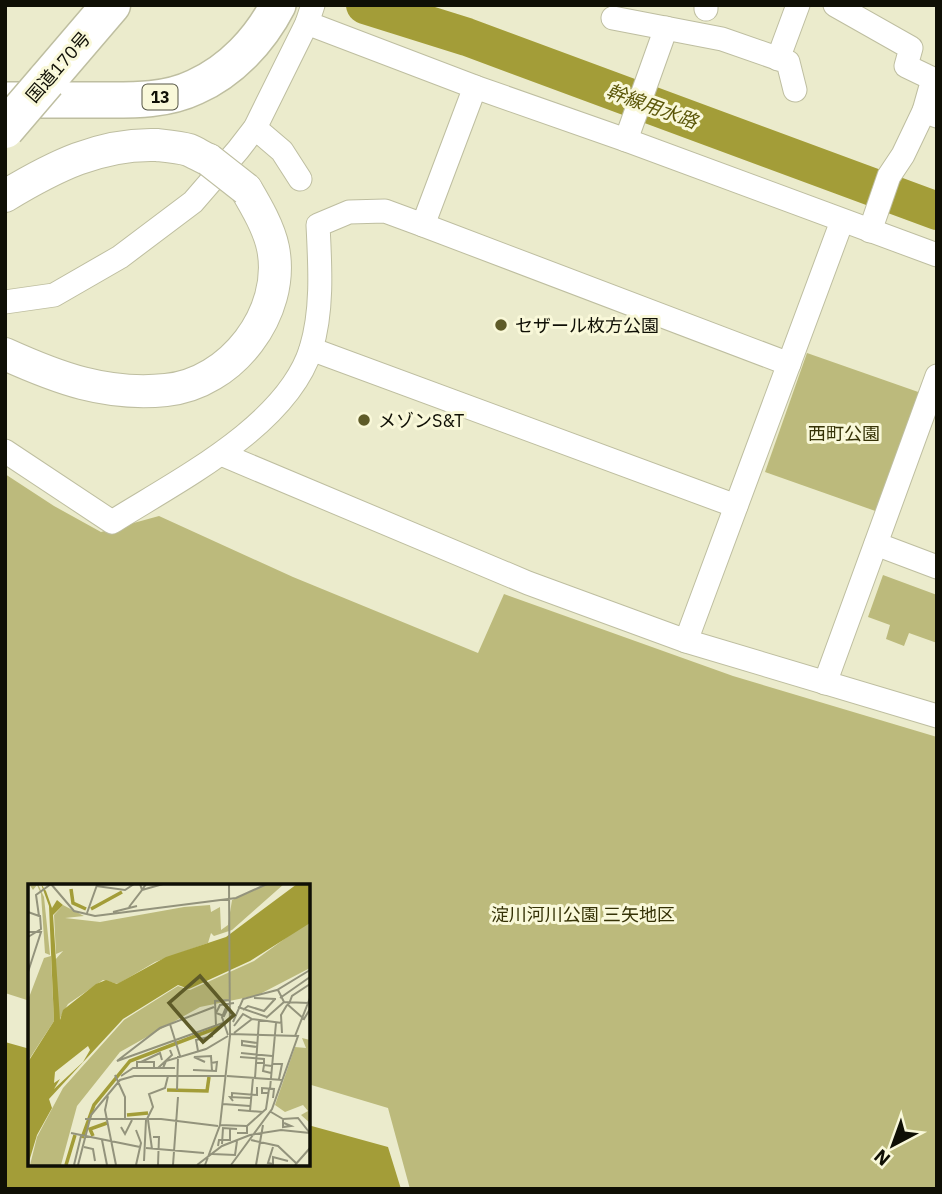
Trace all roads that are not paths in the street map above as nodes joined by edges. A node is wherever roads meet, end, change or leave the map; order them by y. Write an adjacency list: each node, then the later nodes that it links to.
1 (111, 5): 14 (highway, 国道170号, bridge)
2 (798, 5): 7 (street)
3 (842, 7): 8 (street)
4 (294, 10): 9 (street); 11 (main road, 13); 13 (street)
5 (612, 18): 6 (street)
6 (666, 28): 7 (street); 15 (street)
7 (778, 59): 10 (street)
8 (935, 74): 12 (street)
9 (475, 87): 15 (street); 20 (street)
10 (795, 90)
11 (5, 100)
12 (930, 113): 21 (street)
13 (255, 128): 16 (street); 17 (street)
14 (5, 129)
15 (630, 130): 19 (street)
16 (224, 155): 18 (main road); 23 (street); 25 (main road, bridge)
17 (300, 179)
18 (5, 196)
19 (842, 221): 21 (street); 26 (street)
20 (423, 225): 24 (street); 26 (street)
21 (870, 231): 22 (street)
22 (937, 256)
23 (5, 302)
24 (311, 349): 30 (street); 31 (street)
25 (5, 354)
26 (789, 364): 31 (street)
27 (937, 376): 28 (street)
28 (931, 412): 32 (street)
29 (5, 451): 30 (street)
30 (221, 454): 34 (street)
31 (736, 506): 34 (street)
32 (876, 544): 33 (street); 35 (street)
33 (937, 567)
34 (686, 641): 35 (street)
35 (825, 683): 36 (street)
36 (937, 716)

